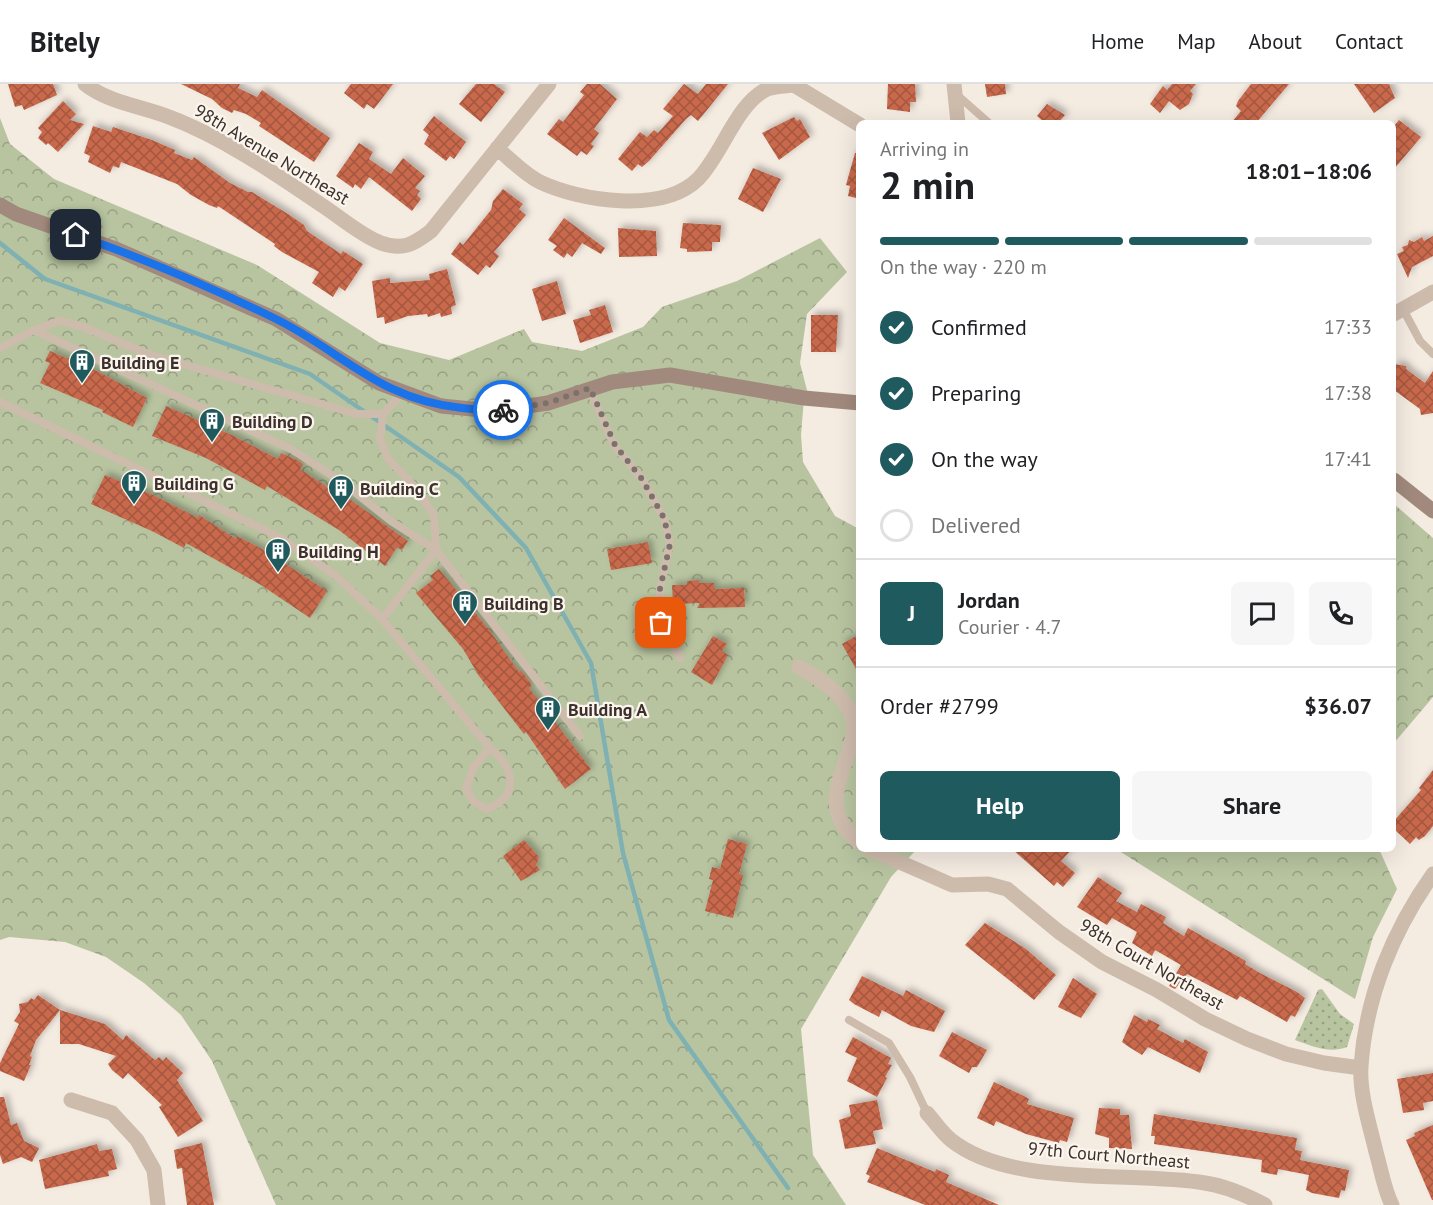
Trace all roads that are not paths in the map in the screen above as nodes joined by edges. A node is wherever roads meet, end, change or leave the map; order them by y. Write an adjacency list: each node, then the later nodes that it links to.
1 (85, 84): 8 (street, 98th Avenue Northeast)
2 (549, 84): 8 (street)
3 (794, 85): 7 (street); 8 (street)
4 (955, 89): 5 (street); 6 (lane)
5 (958, 120)
6 (986, 120)
7 (856, 123)
8 (497, 148)
9 (0, 205): 16 (main road)
10 (1433, 292): 11 (street)
11 (1398, 311): 14 (lane)
12 (34, 330): 13 (lane); 19 (lane); 22 (lane)
13 (0, 348)
14 (1433, 354)
15 (590, 388): 16 (main road); 18 (main road); 24 (lane)
16 (402, 394): 19 (lane)
17 (0, 402): 23 (lane)
18 (856, 403)
19 (383, 414): 22 (lane)
20 (1396, 482): 21 (main road)
21 (1433, 511)
22 (436, 550): 23 (lane); 26 (lane)
23 (382, 619): 28 (lane)
24 (680, 658)
25 (799, 667): 27 (street)
26 (580, 736)
27 (855, 743): 29 (street)
28 (490, 748): 28 (lane)
29 (856, 839)
30 (877, 852): 33 (street, 98th Court Northeast)
31 (1433, 874): 33 (street)
32 (849, 1020): 35 (lane)
33 (1361, 1068): 38 (street)
34 (70, 1100): 36 (street)
35 (927, 1113): 37 (street, 97th Court Northeast)
36 (158, 1205)
37 (1265, 1205)
38 (1392, 1205)

